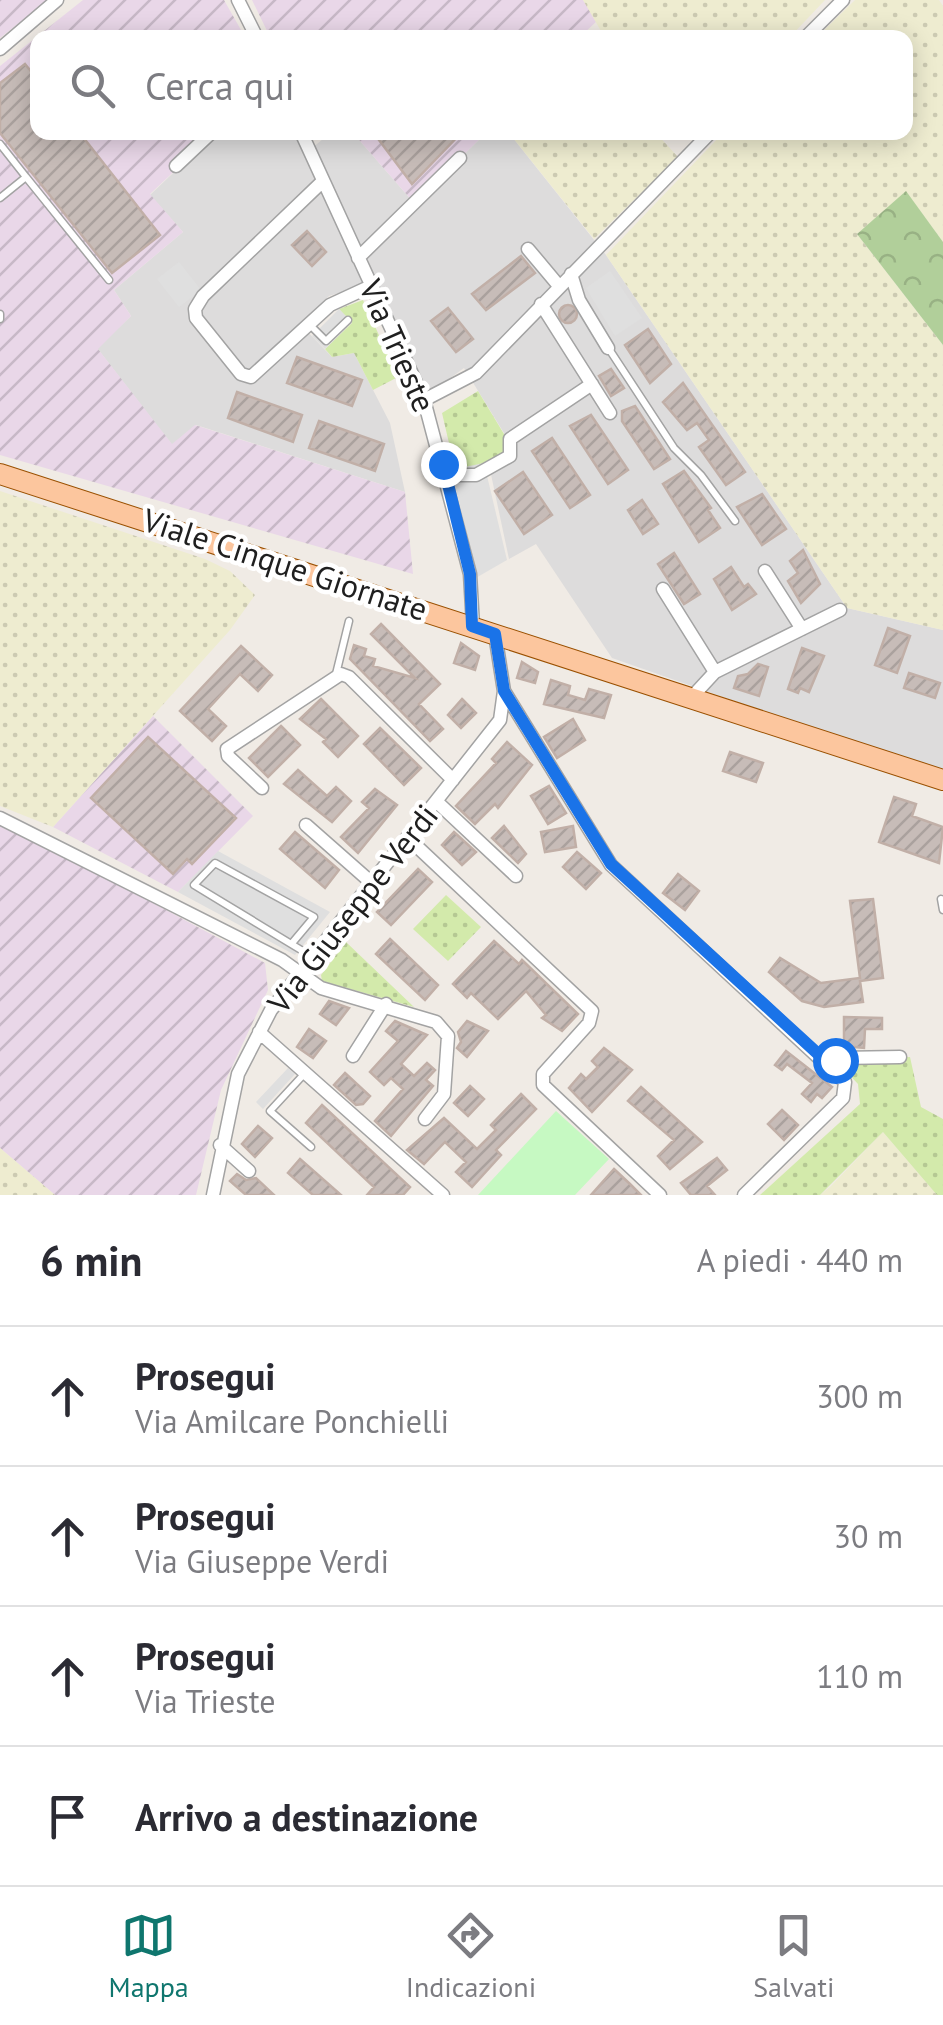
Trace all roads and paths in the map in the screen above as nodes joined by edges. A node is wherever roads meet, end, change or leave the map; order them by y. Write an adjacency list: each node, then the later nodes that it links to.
1 (57, 0): 6 (street)
2 (238, 0): 4 (street)
3 (843, 0): 5 (street)
4 (253, 30)
5 (814, 30)
6 (0, 49)
7 (204, 140): 12 (street)
8 (305, 140): 14 (street, Via Trieste)
9 (703, 140): 18 (street)
10 (0, 144): 13 (lane)
11 (460, 158): 17 (street)
12 (176, 166)
13 (26, 178): 15 (lane); 19 (lane)
14 (323, 181): 17 (street, Via Trieste); 24 (street)
15 (0, 198)
16 (528, 249): 21 (street)
17 (358, 258): 20 (street, Via Trieste)
18 (571, 274): 21 (street); 25 (street)
19 (109, 280)
20 (371, 286): 24 (street); 27 (street, Via Trieste)
21 (559, 286): 22 (street)
22 (542, 304): 26 (street); 27 (street)
23 (348, 320): 24 (lane)
24 (310, 324)
25 (608, 348): 33 (lane)
26 (592, 384): 28 (street); 31 (street)
27 (424, 400): 31 (street, Via Trieste)
28 (610, 412)
29 (0, 467): 32 (main road, Viale Cinque Giornate)
30 (0, 474): 32 (main road, Viale Cinque Giornate)
31 (445, 475): 38 (street, Via Trieste)
32 (26, 480): 38 (main road, Viale Cinque Giornate)
33 (736, 521)
34 (765, 571): 39 (street)
35 (664, 588): 41 (street)
36 (840, 610): 39 (street)
37 (349, 621): 42 (lane)
38 (472, 626): 40 (main road, Viale Cinque Giornate)
39 (802, 629): 41 (street)
40 (495, 634): 43 (street, Via Giuseppe Verdi); 44 (main road, Viale Cinque Giornate)
41 (715, 672): 44 (street)
42 (336, 674): 45 (street); 47 (street)
43 (504, 691): 45 (street, Via Giuseppe Verdi); 63 (street)
44 (690, 698): 46 (main road, Viale Cinque Giornate)
45 (454, 780): 48 (street, Via Giuseppe Verdi)
46 (943, 780)
47 (262, 788)
48 (437, 802): 51 (street, Via Giuseppe Verdi); 52 (street)
49 (0, 818): 58 (street)
50 (306, 825): 53 (street)
51 (408, 839): 53 (street, Via Giuseppe Verdi); 71 (street)
52 (516, 876)
53 (373, 884): 57 (street, Via Giuseppe Verdi)
54 (941, 899): 55 (lane)
55 (943, 910)
56 (292, 942): 56 (lane); 57 (lane)
57 (313, 958): 58 (street, Via Giuseppe Verdi)
58 (300, 973): 59 (street); 60 (street, Via Giuseppe Verdi)
59 (386, 1004): 61 (street); 65 (street)
60 (259, 1032): 64 (street); 66 (street, Via Giuseppe Verdi)
61 (353, 1056)
62 (900, 1057): 63 (street)
63 (828, 1063): 72 (street)
64 (306, 1072): 67 (lane); 70 (street)
65 (425, 1119)
66 (220, 1145): 68 (street); 69 (street, Via Giuseppe Verdi)
67 (311, 1147)
68 (249, 1171)
69 (213, 1195)
70 (443, 1195)
71 (660, 1195)
72 (744, 1195)

